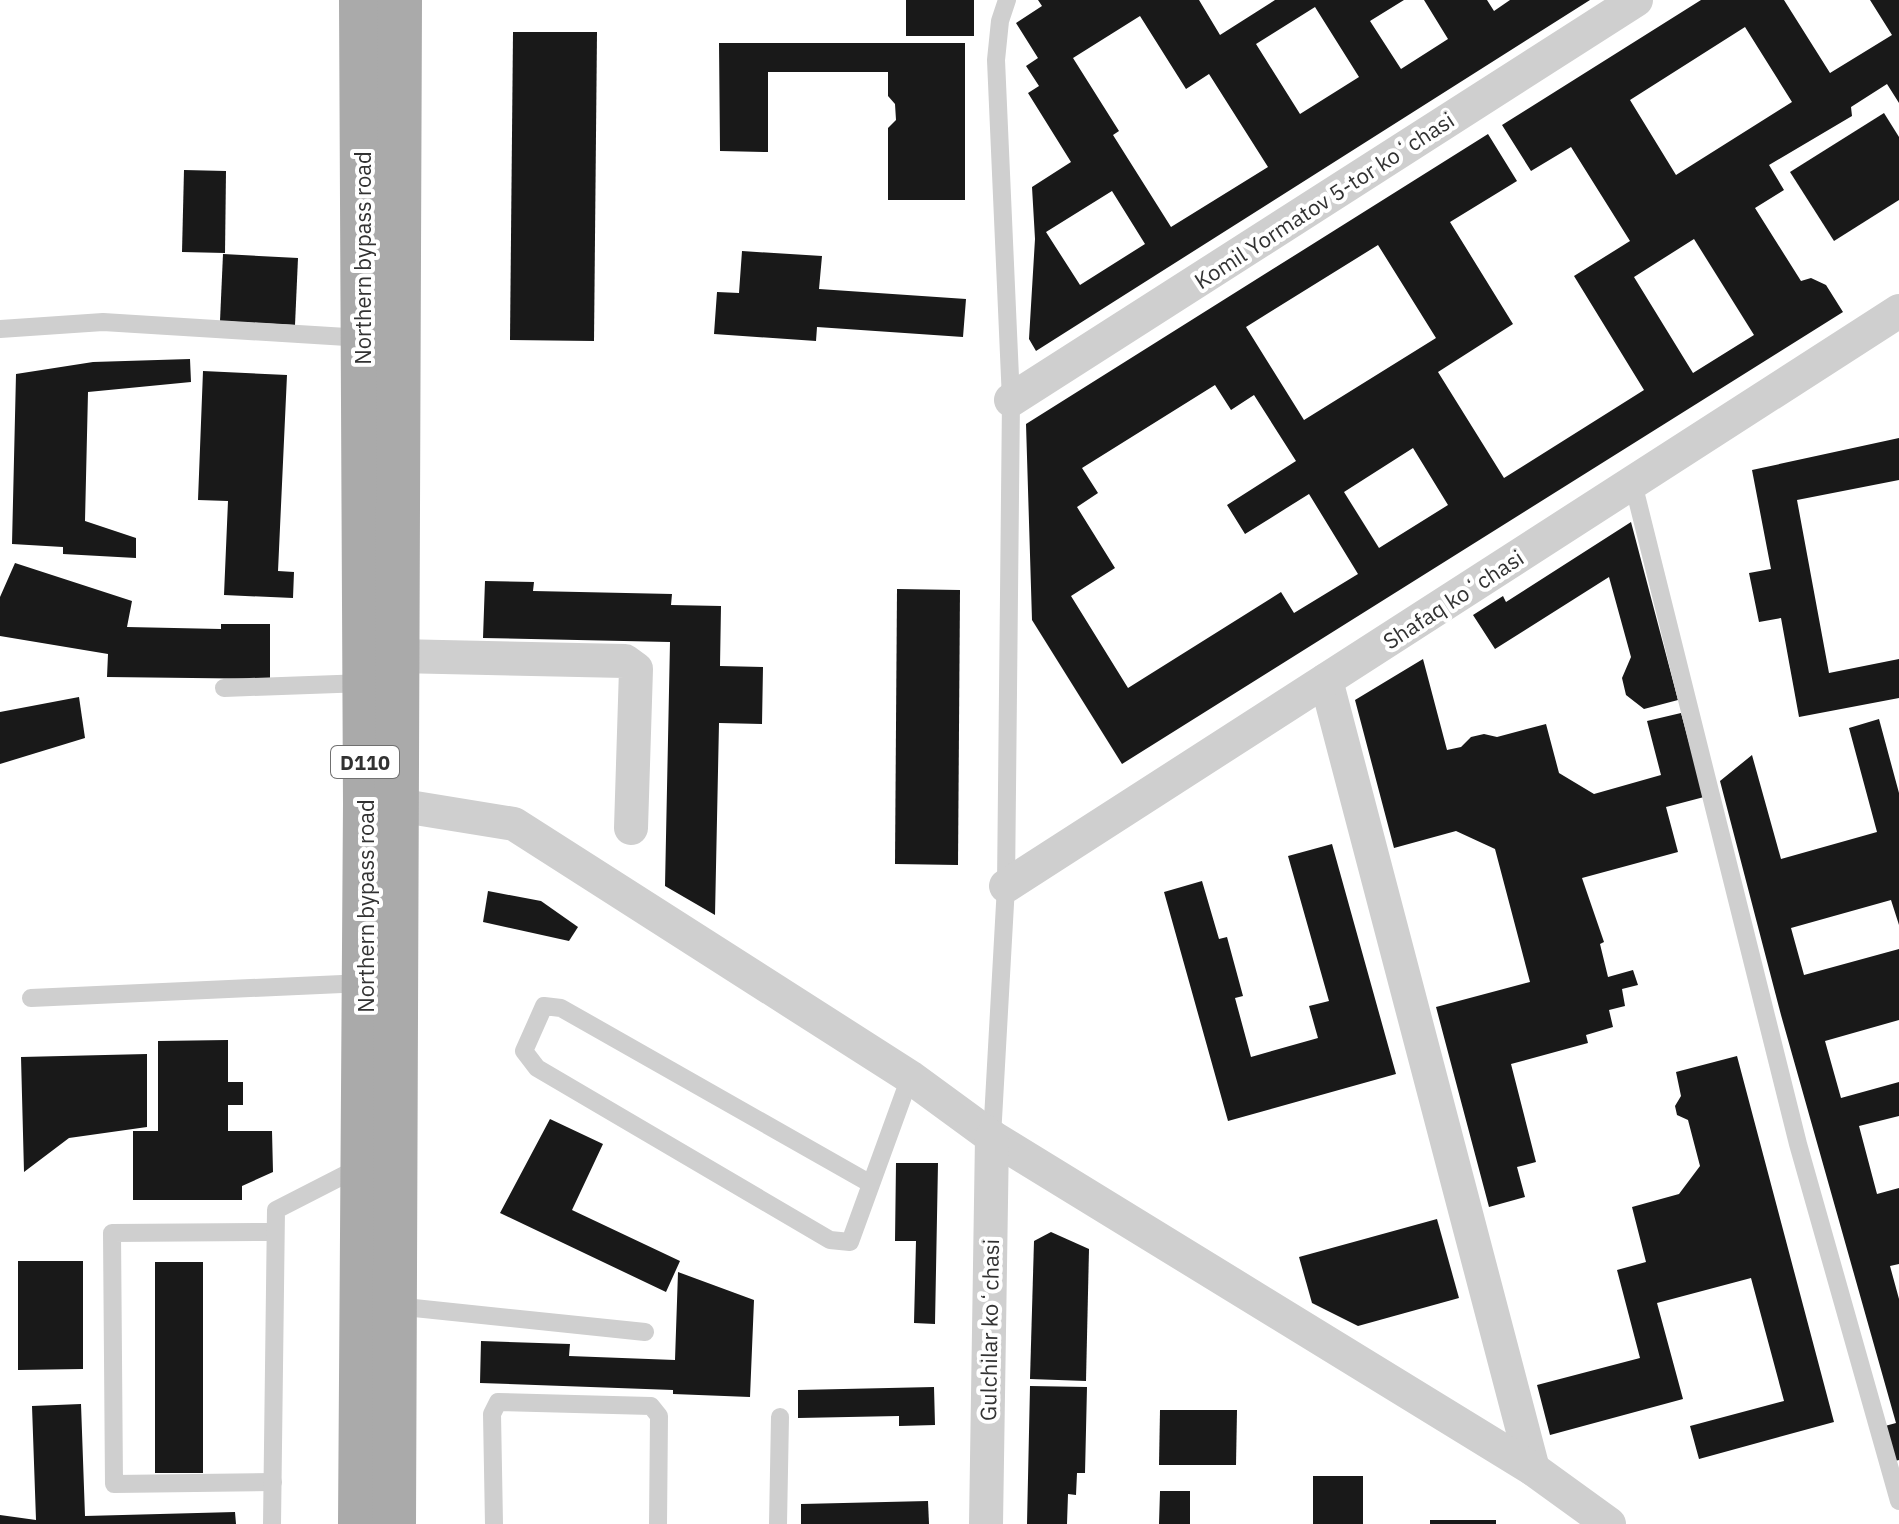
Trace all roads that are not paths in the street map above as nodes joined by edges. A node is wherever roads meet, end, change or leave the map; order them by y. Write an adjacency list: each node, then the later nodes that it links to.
1 (361, 0): 7 (main road, Northern bypass road / D110)
2 (400, 0): 9 (main road, Northern bypass road / D110)
3 (1007, 0): 8 (lane)
4 (1636, 0): 8 (street, Komil Yormatov 5-tor koʻchasi)
5 (1899, 311): 10 (street, Shafaq koʻchasi)
6 (0, 329): 7 (lane)
7 (363, 338): 9 (main road, Northern bypass road / D110)
8 (1011, 400): 16 (lane)
9 (381, 460): 11 (main road, Northern bypass road / D110)
10 (1633, 483): 12 (street, Shafaq koʻchasi); 29 (lane)
11 (381, 670): 13 (lane); 14 (main road, Northern bypass road / D110); 15 (street); 17 (main road, Northern bypass road / D110)
12 (1326, 680): 16 (street, Shafaq koʻchasi); 27 (street)
13 (224, 688)
14 (397, 805): 19 (street); 24 (main road, Northern bypass road / D110)
15 (631, 828)
16 (1006, 886): 20 (lane)
17 (364, 983): 18 (lane); 21 (main road, Northern bypass road / D110)
18 (31, 998)
19 (910, 1077): 20 (street); 22 (lane)
20 (992, 1137): 27 (street); 36 (street, Gulchilar koʻchasi)
21 (363, 1165): 23 (lane); 31 (main road, Northern bypass road / D110)
22 (871, 1184): 22 (lane)
23 (274, 1232): 28 (lane); 28 (lane)
24 (395, 1306): 25 (lane); 32 (main road, Northern bypass road / D110)
25 (645, 1332)
26 (780, 1417): 35 (lane)
27 (1533, 1469): 37 (street)
28 (273, 1482): 30 (lane)
29 (1899, 1501)
30 (272, 1524)
31 (360, 1524)
32 (394, 1524)
33 (494, 1524): 34 (lane)
34 (658, 1524)
35 (778, 1524)
36 (986, 1524)
37 (1609, 1524)

